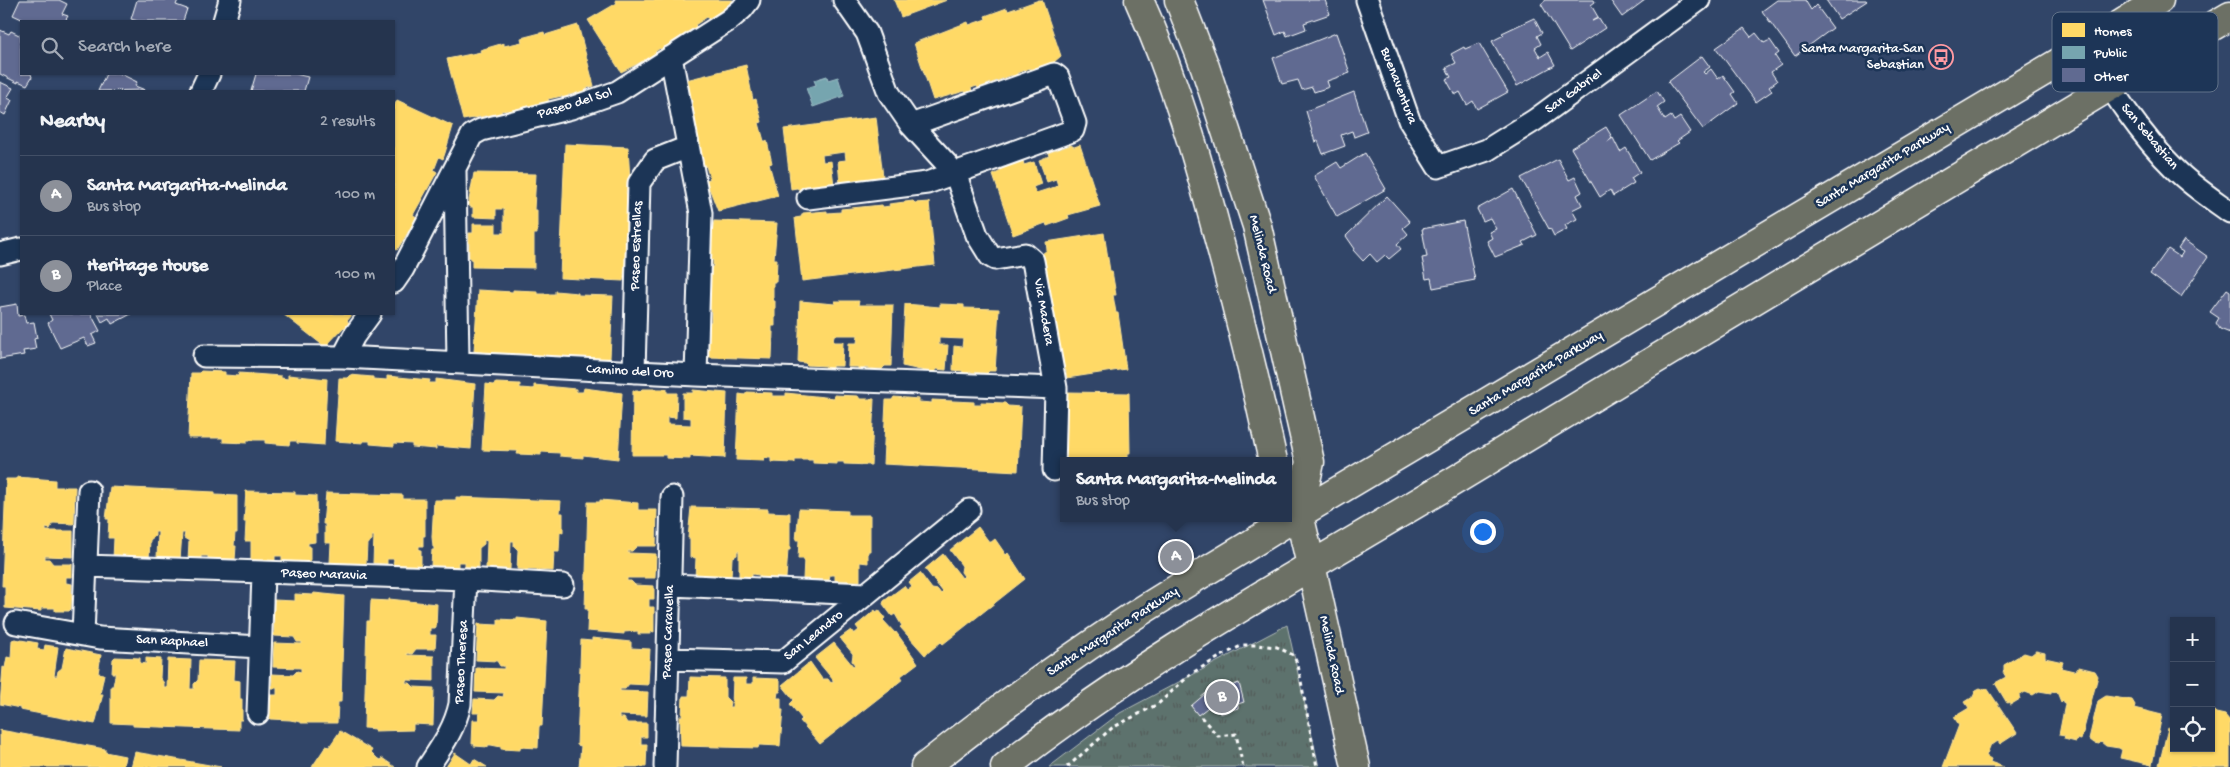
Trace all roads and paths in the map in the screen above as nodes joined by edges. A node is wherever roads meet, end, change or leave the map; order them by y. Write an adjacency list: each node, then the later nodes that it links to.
1 (230, 0): 11 (street)
2 (749, 0): 13 (street, Paseo del Sol)
3 (844, 0): 19 (street, Via Madera)
4 (1139, 0): 36 (main road)
5 (1179, 0): 40 (main road, Melinda Road)
6 (1367, 0): 21 (street, Buenaventura)
7 (1700, 0): 21 (street, San Gabriel)
8 (2159, 0): 9 (main road, Santa Margarita Parkway)
9 (2140, 12)
10 (2230, 16): 12 (main road)
11 (224, 20)
12 (2218, 23)
13 (671, 57): 20 (street); 22 (street, Paseo del Sol)
14 (2052, 66): 40 (main road, Santa Margarita Parkway)
15 (209, 75): 16 (street)
16 (201, 90)
17 (2101, 92): 44 (main road)
18 (2112, 92): 25 (street, San Sebastian)
19 (911, 126): 23 (street, Via Madera); 23 (street)
20 (688, 147): 33 (street, Paseo Estrellas); 34 (street)
21 (1438, 167)
22 (455, 168): 28 (street, Paseo del Sol); 32 (street, Paseo del Sol)
23 (955, 173): 24 (street); 35 (street, Via Madera)
24 (808, 198)
25 (2230, 212)
26 (20, 249): 27 (street)
27 (0, 254)
28 (395, 281)
29 (369, 315): 31 (street)
30 (204, 356): 31 (street, Camino del Oro)
31 (343, 356): 32 (street, Camino del Oro)
32 (458, 361): 33 (street, Camino del Oro)
33 (634, 372): 34 (street, Camino del Oro)
34 (696, 375): 35 (street, Camino del Oro)
35 (1056, 388): 37 (street, Via Madera)
36 (1272, 457)
37 (1054, 470)
38 (89, 491): 43 (street)
39 (672, 497): 48 (street, Paseo Caravella)
40 (1294, 506): 44 (main road, Melinda Road)
41 (969, 510): 49 (street, San Leandro)
42 (1271, 522): 58 (main road, Santa Margarita Parkway)
43 (86, 566): 45 (street, Paseo Maravia); 51 (street)
44 (1311, 566): 59 (main road); 63 (main road, Melinda Road)
45 (263, 574): 46 (street, Paseo Maravia); 52 (street)
46 (466, 579): 47 (street, Paseo Maravia); 56 (street, Paseo Theresa)
47 (563, 585)
48 (671, 585): 49 (street, San Leandro); 53 (street, Paseo Caravella)
49 (865, 594): 53 (street, San Leandro)
50 (16, 624): 51 (street, San Raphael)
51 (83, 635): 52 (street, San Raphael)
52 (260, 647): 54 (street)
53 (668, 659): 57 (street, Paseo Caravella)
54 (258, 713)
55 (1201, 717): 61 (path)
56 (428, 767)
57 (665, 767)
58 (925, 767)
59 (1005, 767)
60 (1068, 767): 62 (path)
61 (1243, 767)
62 (1317, 767)
63 (1356, 767)

